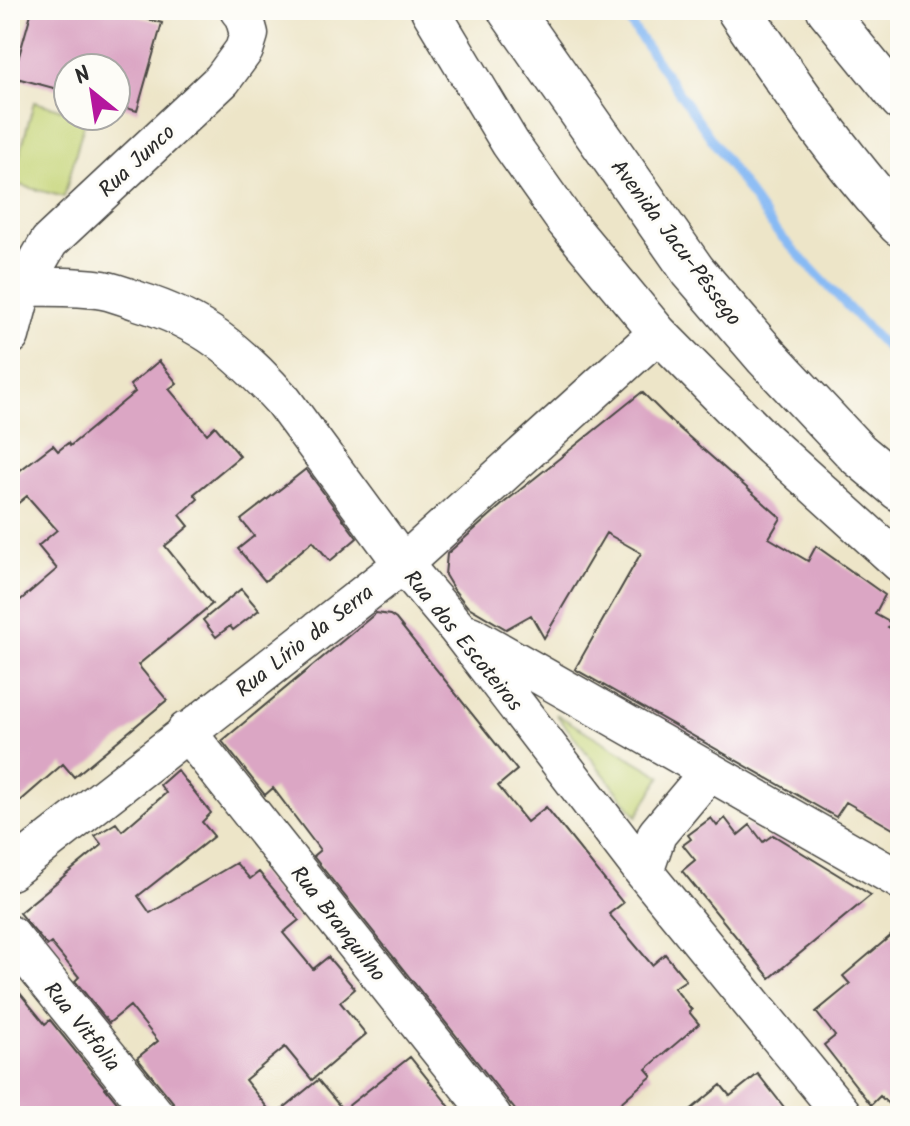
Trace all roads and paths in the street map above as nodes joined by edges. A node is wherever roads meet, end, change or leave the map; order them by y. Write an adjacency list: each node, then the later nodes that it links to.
1 (430, 10): 9 (street)
2 (510, 10): 11 (highway, Avenida Jacu-Pêssego)
3 (739, 10): 7 (highway)
4 (826, 10): 6 (street)
5 (244, 22): 8 (street, Rua Junco)
6 (900, 101)
7 (900, 224)
8 (16, 287): 10 (street, Rua Junco); 13 (street, Rua dos Escoteiros)
9 (658, 333): 12 (street); 13 (street, Rua Lírio da Serra)
10 (10, 336)
11 (900, 489)
12 (900, 563)
13 (403, 564): 14 (street, Rua dos Escoteiros); 15 (street, Rua Lírio da Serra)
14 (457, 628): 16 (street); 18 (street, Rua dos Escoteiros)
15 (186, 731): 17 (street, Rua Lírio da Serra); 22 (street, Rua Branquilho)
16 (709, 772): 18 (street); 19 (street)
17 (10, 871)
18 (644, 872): 23 (street, Rua dos Escoteiros)
19 (900, 880)
20 (10, 935): 21 (street, Rua Vitfolia)
21 (156, 1116)
22 (492, 1116)
23 (844, 1116)

